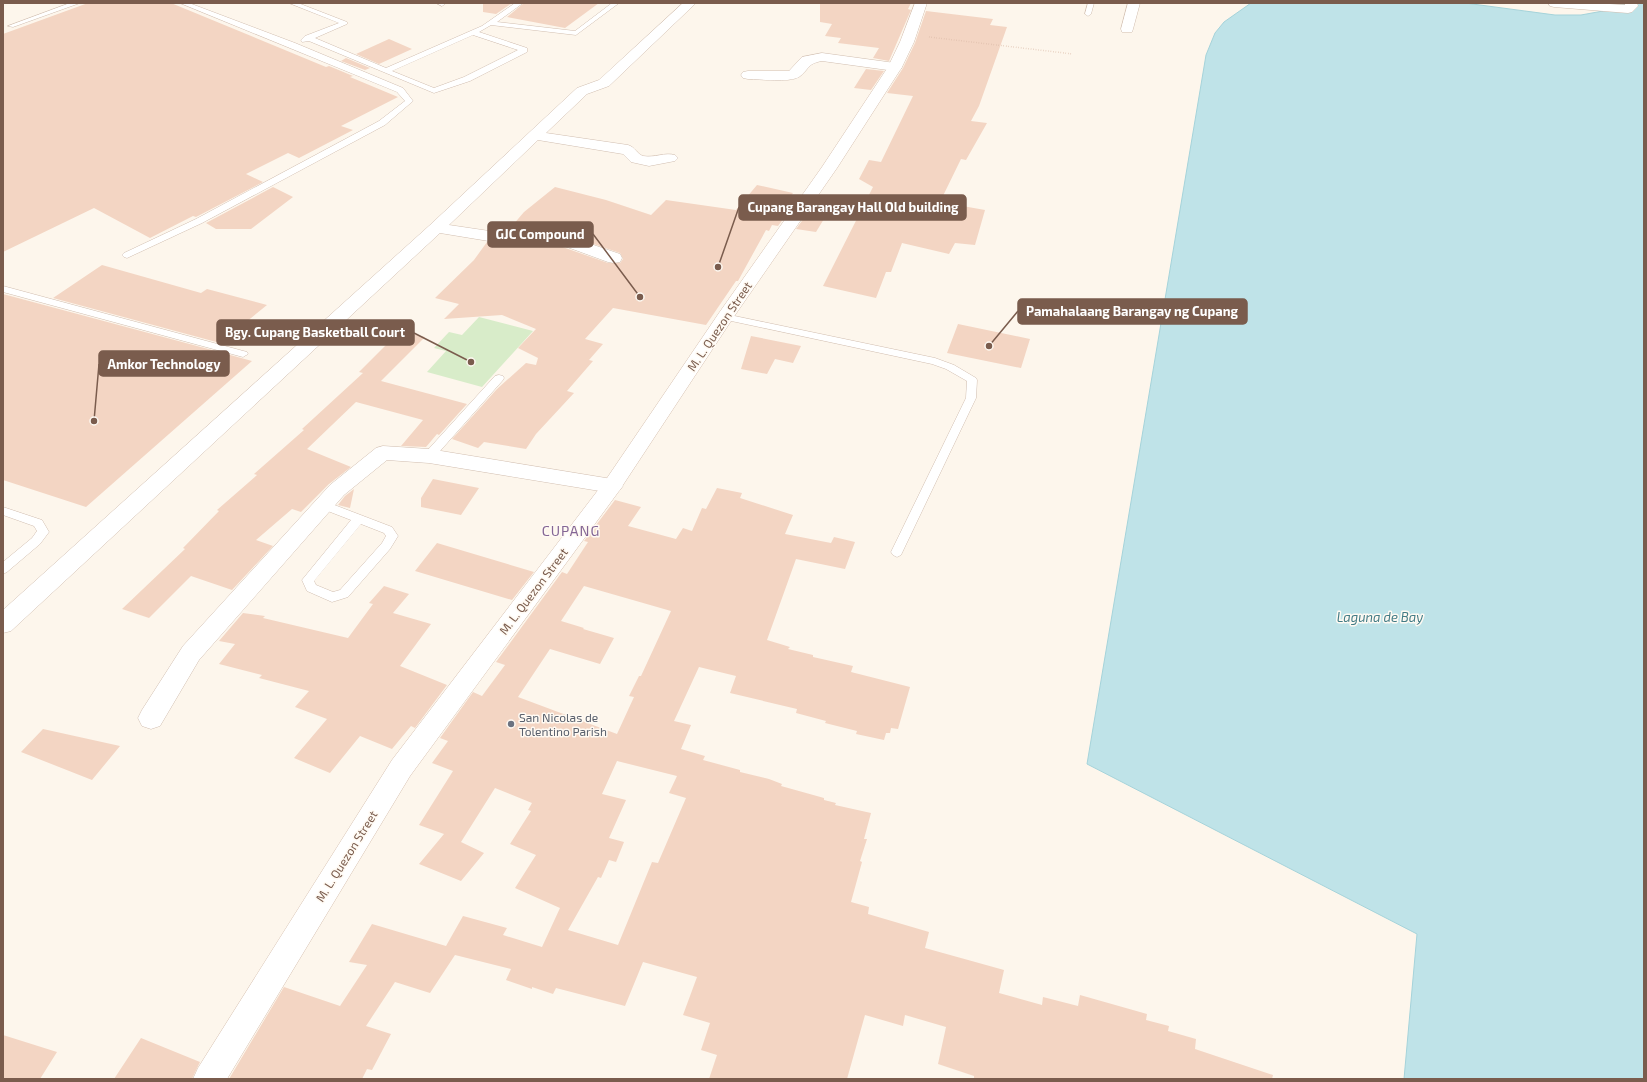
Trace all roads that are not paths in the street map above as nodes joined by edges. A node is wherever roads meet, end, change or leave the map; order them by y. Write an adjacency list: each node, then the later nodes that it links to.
1 (53, 3): 13 (lane)
2 (77, 3): 13 (lane)
3 (183, 3): 20 (lane)
4 (292, 3): 19 (lane)
5 (520, 3): 15 (lane)
6 (616, 3): 15 (lane)
7 (690, 3): 24 (street)
8 (921, 3): 21 (street, M. L. Quezon Street)
9 (1091, 3): 14 (lane)
10 (1134, 3): 17 (street)
11 (1554, 3): 12 (street)
12 (1631, 3)
13 (62, 8): 16 (lane)
14 (1088, 14)
15 (490, 23): 18 (lane)
16 (11, 26)
17 (1126, 29)
18 (472, 32): 22 (lane); 22 (lane)
19 (308, 38): 20 (lane); 22 (lane)
20 (292, 45): 27 (lane)
21 (895, 67): 23 (street); 30 (street, M. L. Quezon Street)
22 (386, 71)
23 (748, 75)
24 (534, 135): 25 (street); 26 (street)
25 (670, 158)
26 (436, 228): 28 (street); 40 (street)
27 (127, 255)
28 (614, 258)
29 (3, 289): 31 (lane)
30 (725, 317): 34 (street, M. L. Quezon Street); 38 (lane)
31 (243, 354)
32 (499, 378): 33 (lane)
33 (429, 456): 34 (street); 35 (street)
34 (612, 486): 42 (street, M. L. Quezon Street)
35 (324, 505): 37 (lane); 41 (street)
36 (3, 511): 39 (lane)
37 (359, 519): 37 (lane)
38 (897, 552)
39 (3, 569)
40 (3, 624)
41 (151, 718)
42 (208, 1079)

